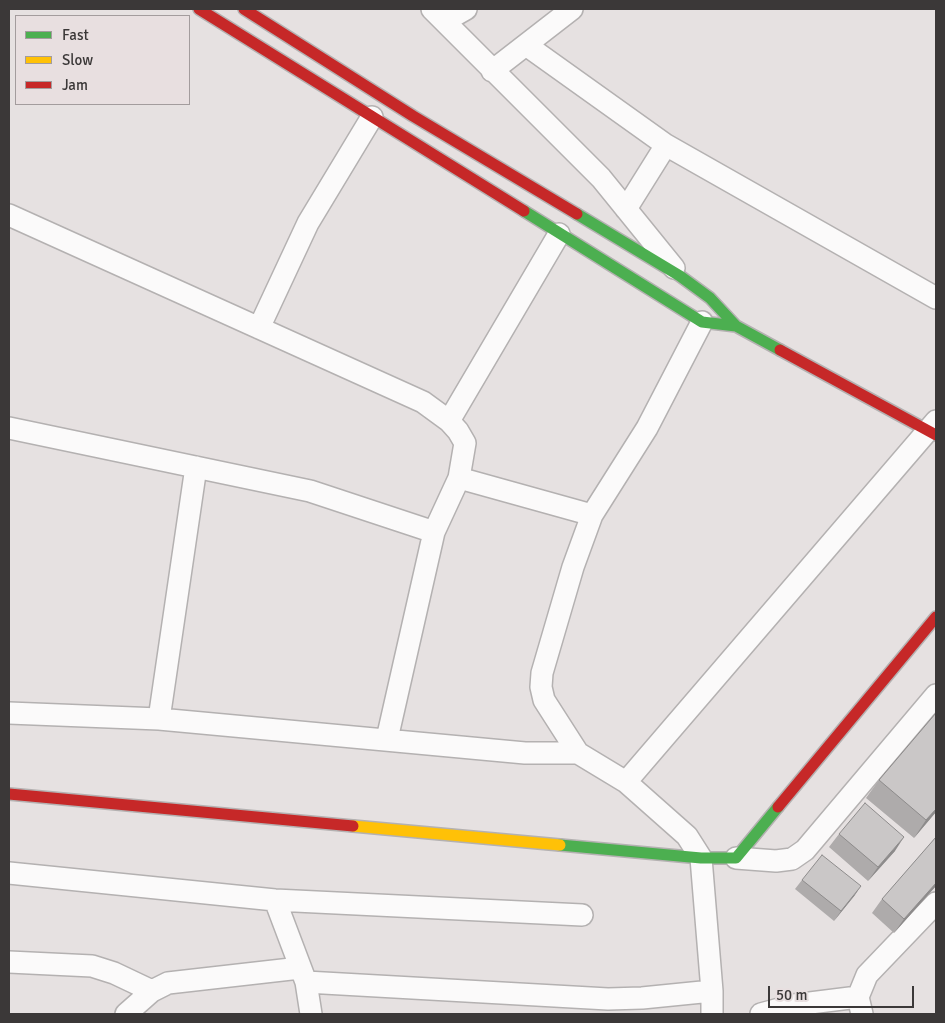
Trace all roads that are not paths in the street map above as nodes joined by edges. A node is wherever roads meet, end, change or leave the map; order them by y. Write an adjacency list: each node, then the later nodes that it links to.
1 (199, 9): 8 (street)
2 (466, 9): 5 (street)
3 (572, 9): 6 (street)
4 (251, 10): 13 (street)
5 (438, 15): 7 (street)
6 (526, 45): 7 (street); 9 (street)
7 (492, 71): 10 (street)
8 (372, 117): 12 (street); 17 (street)
9 (666, 145): 10 (street); 14 (street)
10 (626, 209): 13 (street)
11 (9, 215): 17 (street)
12 (559, 234): 15 (street); 18 (street)
13 (680, 276): 16 (street)
14 (936, 298)
15 (702, 322): 16 (street); 23 (street)
16 (736, 326): 20 (street)
17 (259, 328): 18 (street)
18 (449, 421): 22 (street)
19 (9, 428): 21 (street)
20 (933, 429): 31 (street)
21 (196, 467): 24 (street); 28 (street)
22 (460, 478): 23 (street); 24 (street)
23 (592, 515): 30 (street)
24 (434, 532): 29 (street)
25 (936, 617): 34 (street)
26 (936, 695): 34 (street)
27 (9, 713): 28 (street)
28 (159, 719): 29 (street)
29 (387, 739): 30 (street)
30 (578, 753): 31 (street)
31 (626, 782): 33 (street)
32 (9, 794): 33 (street)
33 (701, 858): 34 (street); 42 (street)
34 (736, 858)
35 (9, 873): 36 (street)
36 (274, 900): 38 (street); 40 (street)
37 (936, 903): 44 (street)
38 (582, 915)
39 (9, 962): 41 (street)
40 (303, 975): 41 (street); 43 (street); 46 (street)
41 (152, 991): 45 (street)
42 (712, 991): 43 (street); 48 (street)
43 (642, 998): 47 (street)
44 (860, 1006): 49 (street)
45 (126, 1014)
46 (311, 1014)
47 (618, 1014)
48 (712, 1014)
49 (761, 1014)

